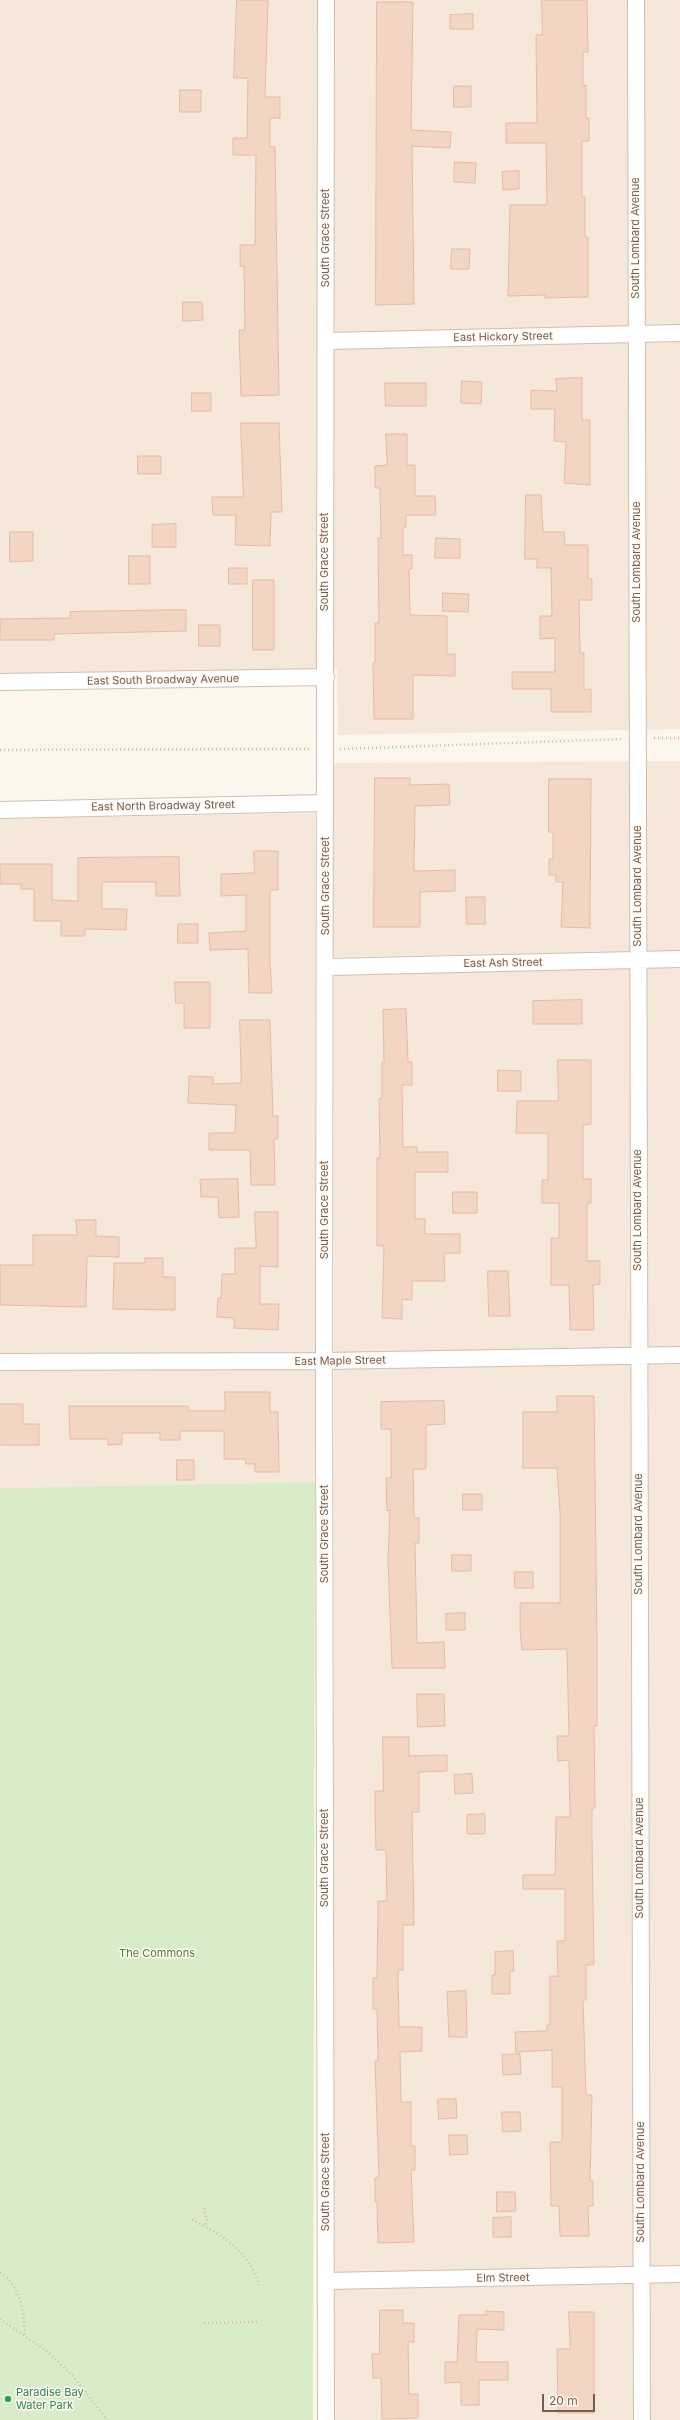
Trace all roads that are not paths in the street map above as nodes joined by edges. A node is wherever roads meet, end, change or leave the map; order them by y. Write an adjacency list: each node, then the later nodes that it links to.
1 (326, 0): 5 (street, South Grace Street)
2 (636, 0): 4 (street, South Lombard Avenue)
3 (680, 333): 4 (street, East Hickory Street)
4 (637, 334): 5 (street, East Hickory Street); 11 (street, South Lombard Avenue)
5 (326, 341): 6 (street, South Grace Street)
6 (326, 677): 7 (street, East South Broadway Avenue); 8 (street, South Grace Street)
7 (0, 682)
8 (325, 803): 9 (street, East North Broadway Street); 12 (street, South Grace Street)
9 (0, 810)
10 (680, 959): 11 (street, East Ash Street)
11 (638, 960): 12 (street, East Ash Street); 13 (street, South Lombard Avenue)
12 (326, 967): 15 (street, South Grace Street)
13 (638, 1355): 14 (street, East Maple Street); 15 (street, East Maple Street); 18 (street, South Lombard Avenue)
14 (680, 1355)
15 (324, 1361): 16 (street, East Maple Street); 19 (street, South Grace Street)
16 (0, 1362)
17 (680, 2274): 18 (street, Elm Street)
18 (641, 2275): 19 (street, Elm Street); 21 (street, South Lombard Avenue)
19 (326, 2281): 20 (street, South Grace Street)
20 (326, 2420)
21 (642, 2420)

